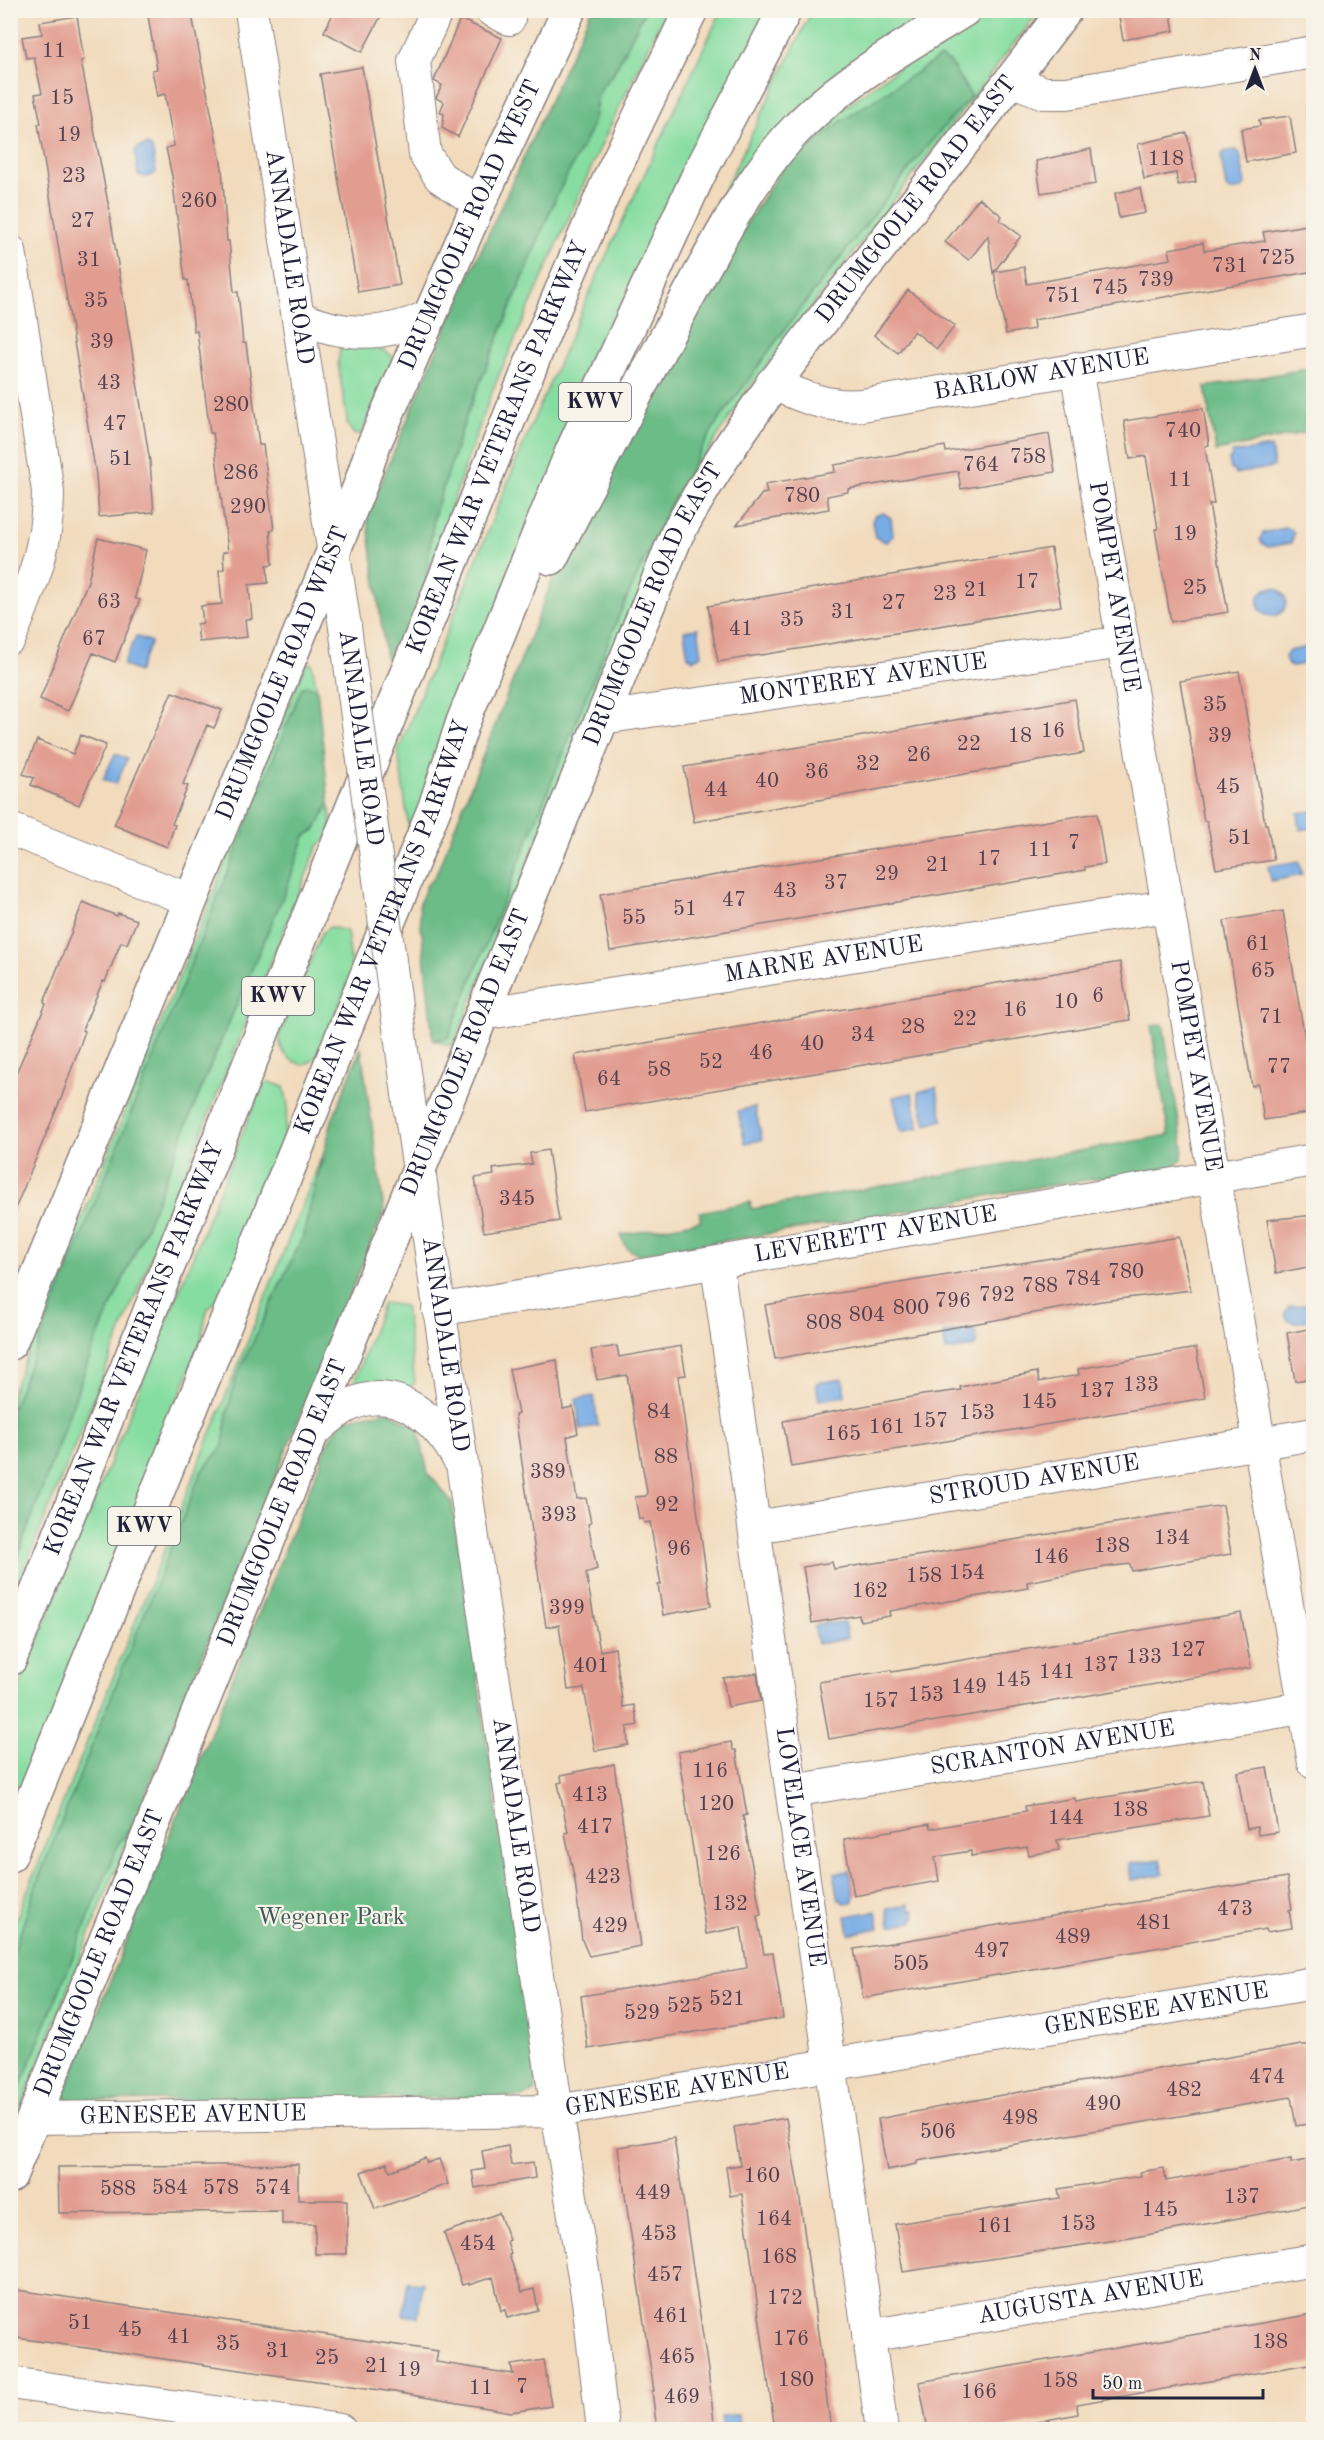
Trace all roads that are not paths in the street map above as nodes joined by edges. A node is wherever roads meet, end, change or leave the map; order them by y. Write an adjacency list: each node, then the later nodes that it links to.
1 (251, 10): 10 (street, ANNADALE ROAD)
2 (274, 10): 10 (street)
3 (437, 10): 14 (street)
4 (568, 10): 14 (main road, DRUMGOOLE ROAD WEST)
5 (692, 10): 13 (main road, KOREAN WAR VETERANS PARKWAY / KWV)
6 (704, 10): 13 (main road)
7 (785, 10): 25 (main road, KOREAN WAR VETERANS PARKWAY / KWV)
8 (964, 10): 25 (main road)
9 (1065, 10): 12 (main road, DRUMGOOLE ROAD EAST)
10 (256, 43): 17 (street, ANNADALE ROAD)
11 (1314, 52): 12 (street)
12 (1011, 80): 20 (main road, DRUMGOOLE ROAD EAST)
13 (647, 102): 41 (main road, KOREAN WAR VETERANS PARKWAY / KWV)
14 (479, 203): 16 (main road, DRUMGOOLE ROAD WEST)
15 (10, 251): 22 (street)
16 (429, 316): 17 (street); 21 (main road, DRUMGOOLE ROAD WEST)
17 (299, 317): 21 (street, ANNADALE ROAD)
18 (1314, 330): 19 (street, BARLOW AVENUE)
19 (1076, 368): 20 (street, BARLOW AVENUE); 23 (street, POMPEY AVENUE)
20 (772, 383): 24 (main road, DRUMGOOLE ROAD EAST)
21 (333, 548): 27 (main road, DRUMGOOLE ROAD WEST); 31 (street, ANNADALE ROAD, bridge)
22 (10, 638)
23 (1123, 642): 24 (street, MONTEREY AVENUE); 28 (street, POMPEY AVENUE)
24 (602, 718): 29 (main road, DRUMGOOLE ROAD EAST)
25 (435, 807): 45 (main road, KOREAN WAR VETERANS PARKWAY / KWV)
26 (10, 828): 27 (street)
27 (190, 900): 35 (main road, DRUMGOOLE ROAD WEST)
28 (1167, 906): 29 (street, MARNE AVENUE); 32 (street, POMPEY AVENUE)
29 (482, 1014): 31 (main road, DRUMGOOLE ROAD EAST)
30 (1314, 1160): 32 (street, LEVERETT AVENUE)
31 (418, 1168): 34 (street, ANNADALE ROAD); 36 (main road, DRUMGOOLE ROAD EAST)
32 (1214, 1177): 33 (street, LEVERETT AVENUE); 38 (street, POMPEY AVENUE)
33 (717, 1264): 34 (street, LEVERETT AVENUE); 40 (street, LOVELACE AVENUE)
34 (438, 1310): 39 (street, ANNADALE ROAD)
35 (10, 1344)
36 (311, 1434): 39 (street); 49 (main road, DRUMGOOLE ROAD EAST)
37 (1314, 1434): 38 (street, STROUD AVENUE)
38 (1260, 1443): 40 (street, STROUD AVENUE); 42 (street, POMPEY AVENUE)
39 (465, 1472): 48 (street, ANNADALE ROAD)
40 (756, 1527): 44 (street, LOVELACE AVENUE)
41 (10, 1659)
42 (1309, 1706): 43 (street, POMPEY AVENUE); 44 (street, SCRANTON AVENUE)
43 (1314, 1763)
44 (792, 1791): 47 (street, LOVELACE AVENUE)
45 (10, 1855)
46 (1314, 1983): 47 (street, GENESEE AVENUE)
47 (830, 2065): 48 (street, GENESEE AVENUE); 52 (street, LOVELACE AVENUE)
48 (557, 2111): 49 (street, GENESEE AVENUE); 55 (street, ANNADALE ROAD)
49 (34, 2118): 50 (main road, DRUMGOOLE ROAD EAST)
50 (10, 2176)
51 (1314, 2260): 52 (street, AUGUSTA AVENUE)
52 (868, 2336): 56 (street, LOVELACE AVENUE)
53 (10, 2383): 54 (street)
54 (340, 2430)
55 (603, 2430)
56 (882, 2430)

